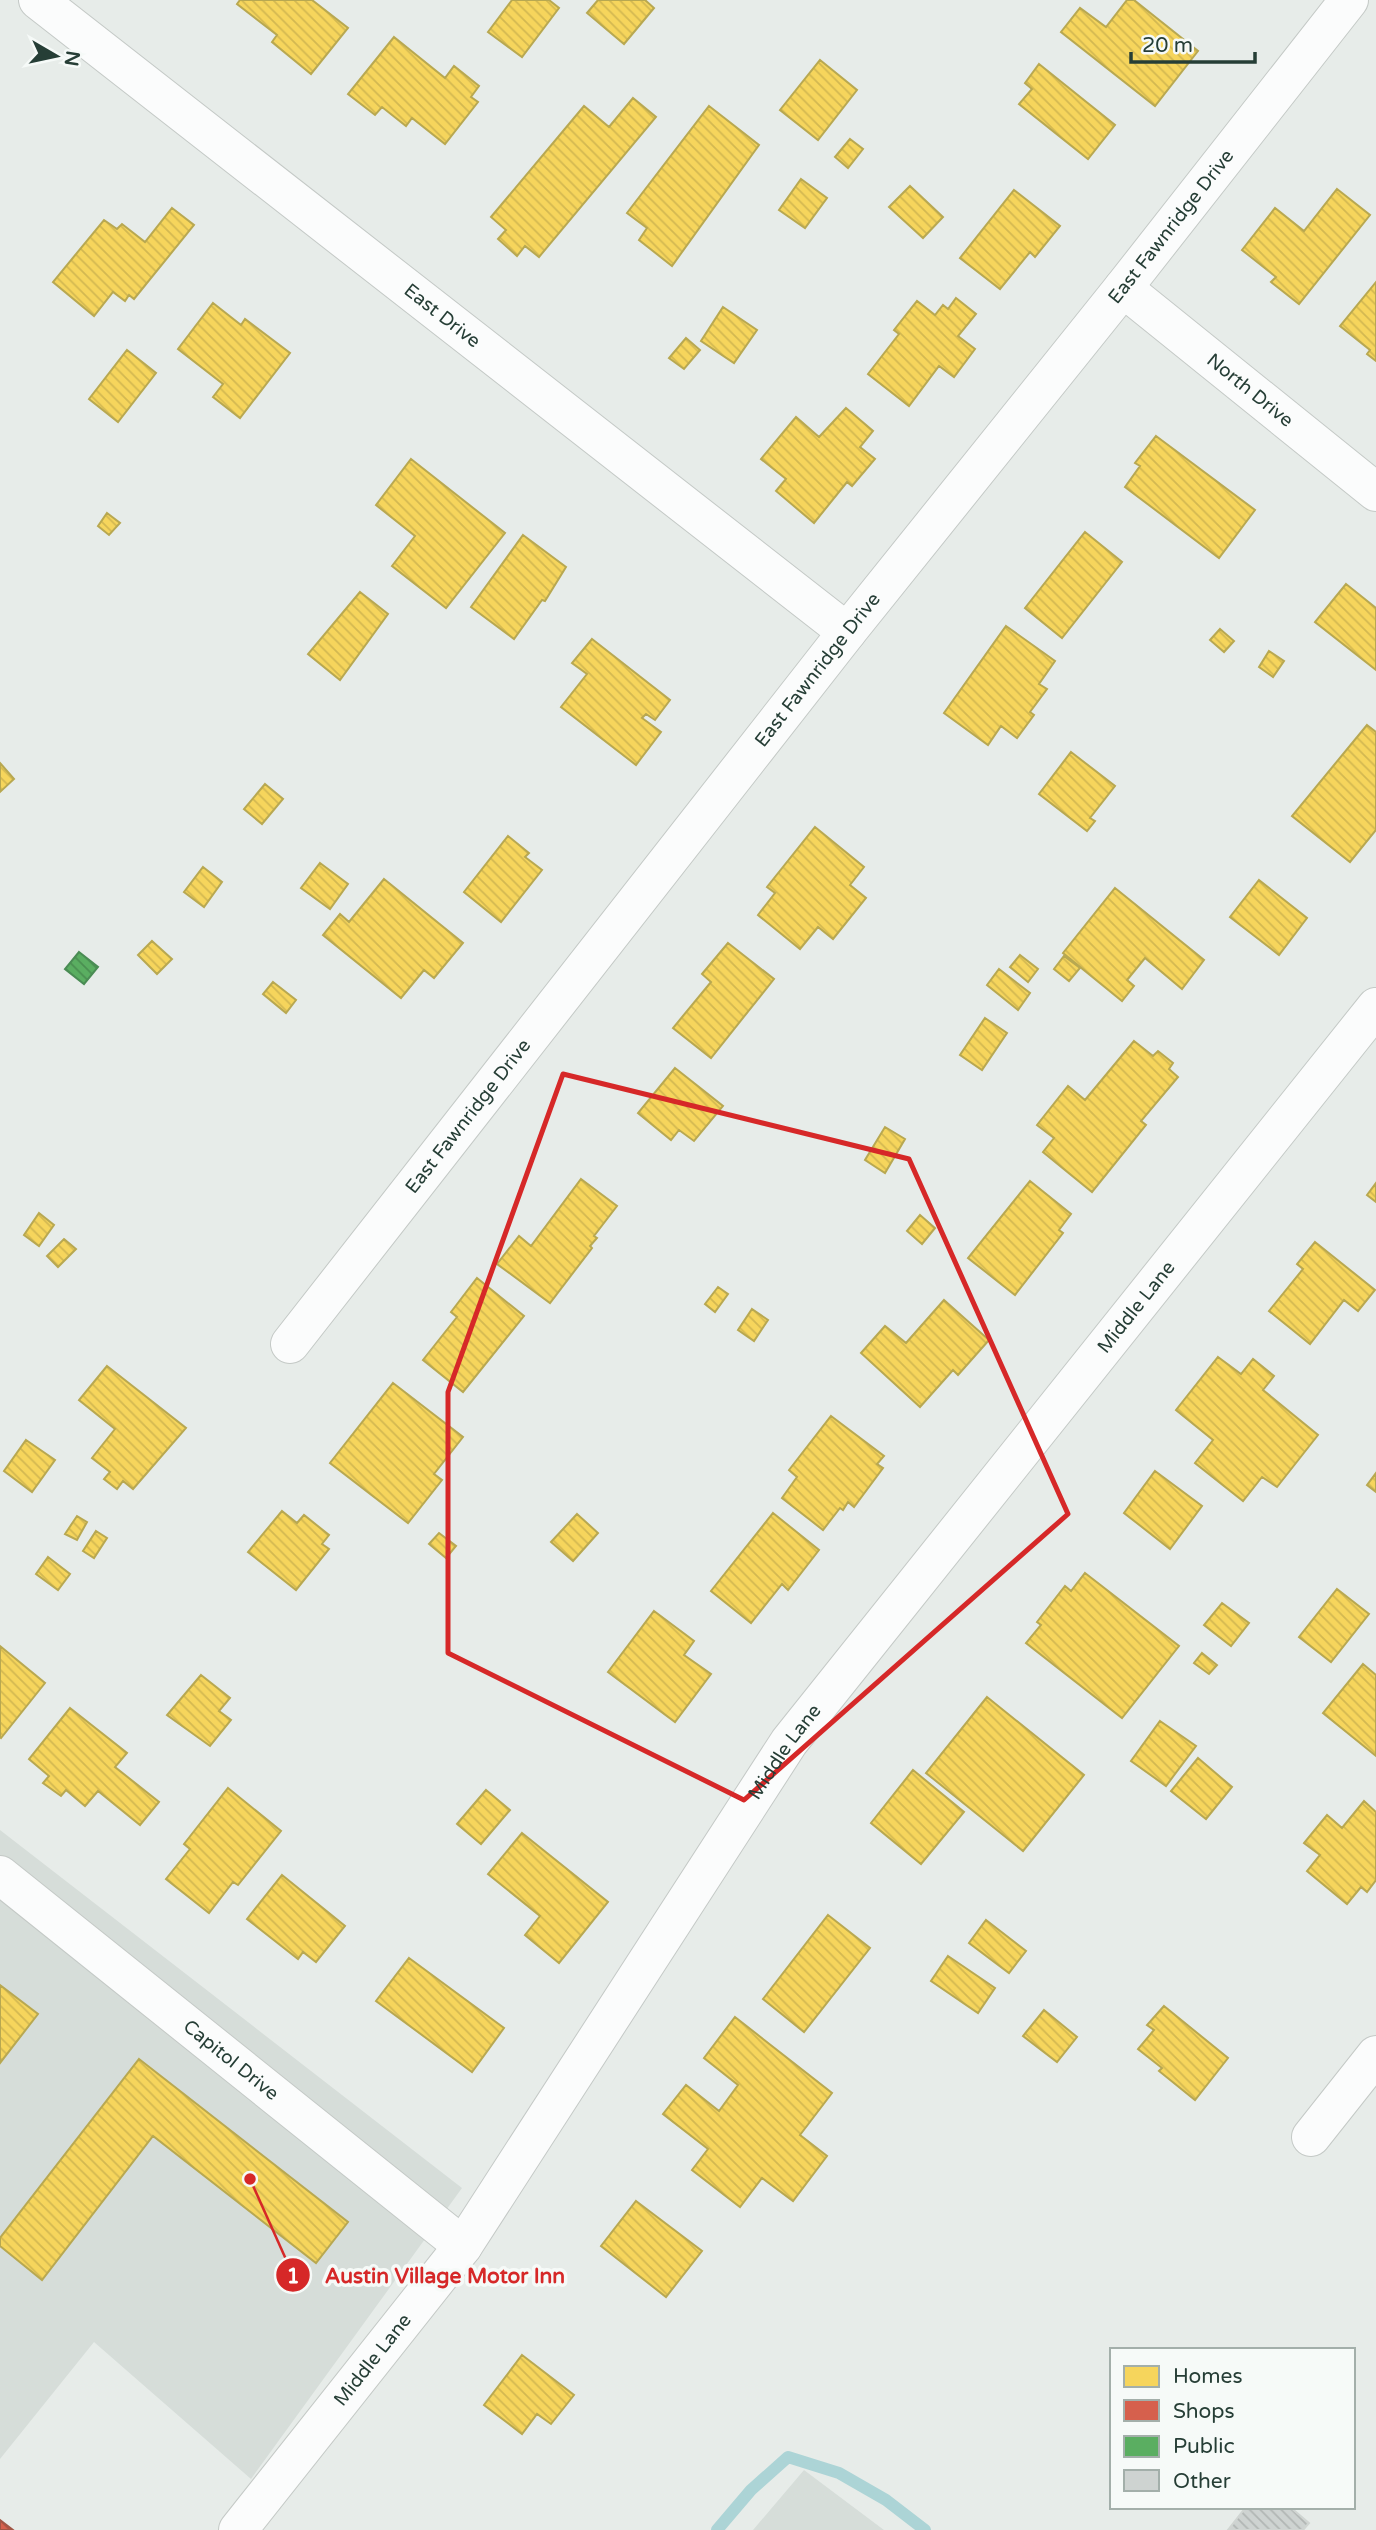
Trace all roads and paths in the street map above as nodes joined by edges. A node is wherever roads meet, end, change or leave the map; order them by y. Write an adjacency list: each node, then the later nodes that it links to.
1 (38, 0): 5 (street, East Drive)
2 (1349, 0): 3 (street, East Fawnridge Drive)
3 (1124, 288): 4 (street, North Drive); 5 (street, East Fawnridge Drive)
4 (1376, 492)
5 (847, 632): 7 (street, East Fawnridge Drive)
6 (1376, 1007): 11 (street, Middle Lane)
7 (290, 1344)
8 (0, 1875): 11 (street, Capitol Drive)
9 (1376, 2055): 10 (street)
10 (1311, 2137)
11 (463, 2246): 12 (street, Middle Lane)
12 (238, 2530)

